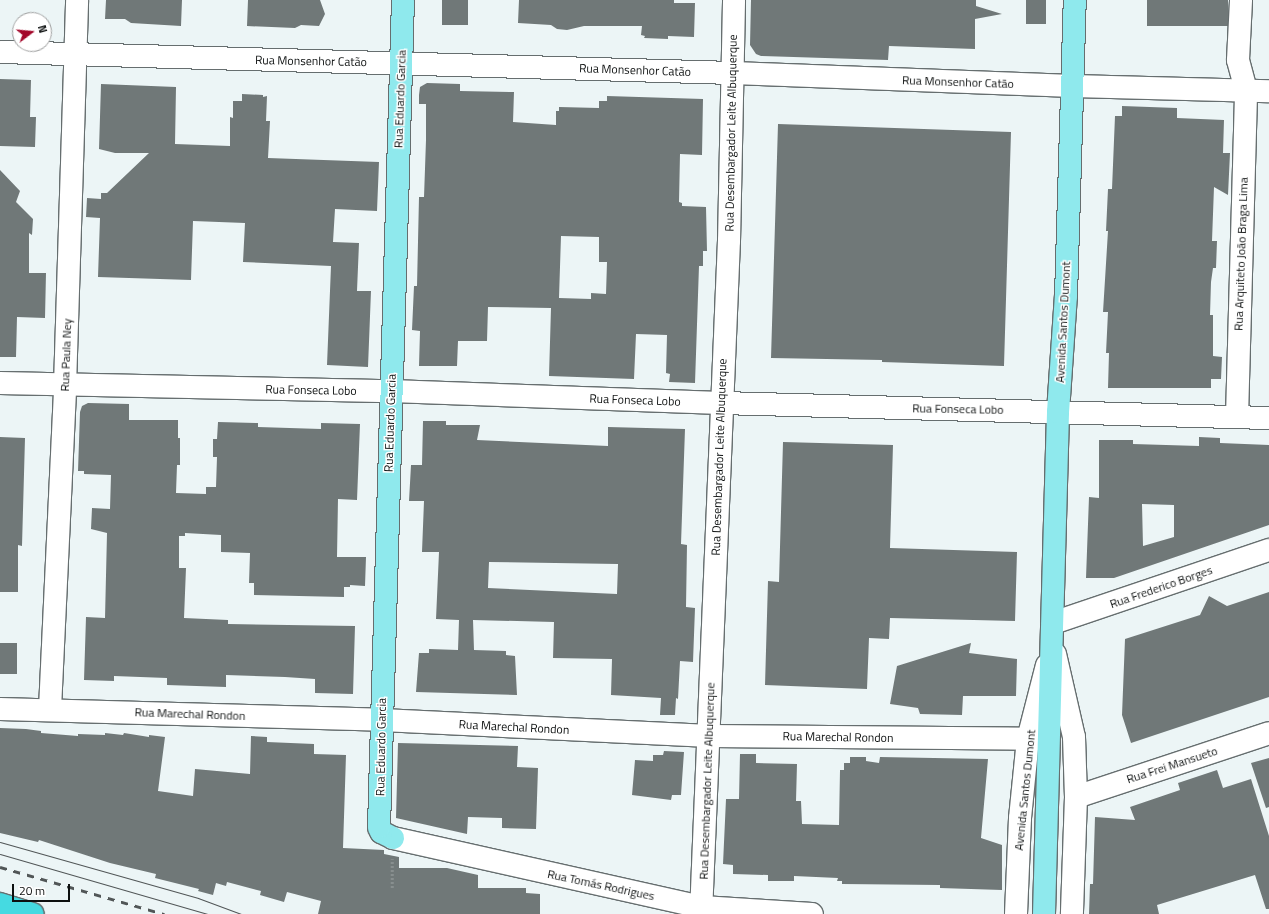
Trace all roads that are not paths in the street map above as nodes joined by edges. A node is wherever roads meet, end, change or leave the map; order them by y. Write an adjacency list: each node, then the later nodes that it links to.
1 (77, 0): 7 (street, Rua Paula Ney)
2 (403, 0): 8 (main road, Rua Eduardo Garcia)
3 (734, 0): 9 (street, Rua Desembargador Leite Albuquerque)
4 (1075, 0): 10 (main road, Avenida Santos Dumont)
5 (1242, 0): 11 (street, Rua Arquiteto João Braga Lima)
6 (0, 52): 7 (street, Rua Monsenhor Catão)
7 (75, 56): 8 (street, Rua Monsenhor Catão); 14 (street, Rua Paula Ney)
8 (401, 63): 9 (street, Rua Monsenhor Catão); 15 (main road, Rua Eduardo Garcia)
9 (733, 73): 10 (street, Rua Monsenhor Catão); 16 (street, Rua Desembargador Leite Albuquerque)
10 (1073, 86): 11 (street, Rua Monsenhor Catão); 17 (main road, Avenida Santos Dumont)
11 (1246, 90): 12 (street, Rua Monsenhor Catão); 18 (street, Rua Arquiteto João Braga Lima)
12 (1269, 91)
13 (0, 383): 14 (street, Rua Fonseca Lobo)
14 (65, 386): 15 (street, Rua Fonseca Lobo); 24 (street, Rua Paula Ney)
15 (391, 391): 16 (street, Rua Fonseca Lobo); 25 (main road, Rua Eduardo Garcia)
16 (721, 403): 17 (street, Rua Fonseca Lobo); 27 (street, Rua Desembargador Leite Albuquerque)
17 (1058, 412): 18 (street, Rua Fonseca Lobo); 21 (main road, Avenida Santos Dumont)
18 (1237, 417): 19 (street, Rua Fonseca Lobo)
19 (1269, 418)
20 (1269, 550): 21 (street, Rua Frederico Borges)
21 (1053, 623): 22 (main road, Avenida Santos Dumont)
22 (1053, 645): 28 (street, Avenida Santos Dumont); 29 (street, Avenida Santos Dumont); 36 (main road, Avenida Santos Dumont)
23 (0, 708): 24 (street, Rua Marechal Rondon)
24 (50, 709): 25 (street, Rua Marechal Rondon)
25 (382, 720): 27 (street, Rua Marechal Rondon); 30 (main road, Rua Eduardo Garcia)
26 (1269, 733): 29 (street, Rua Frei Mansueto)
27 (710, 736): 28 (street, Rua Marechal Rondon); 32 (street, Rua Desembargador Leite Albuquerque)
28 (1028, 739): 35 (street, Avenida Santos Dumont)
29 (1076, 796): 37 (street, Avenida Santos Dumont)
30 (393, 838): 32 (street, Rua Tomás Rodrigues)
31 (0, 904): 33 (highway)
32 (702, 911): 34 (street, Rua Tomás Rodrigues)
33 (33, 914)
34 (812, 914)
35 (1016, 914)
36 (1044, 914)
37 (1072, 914)

